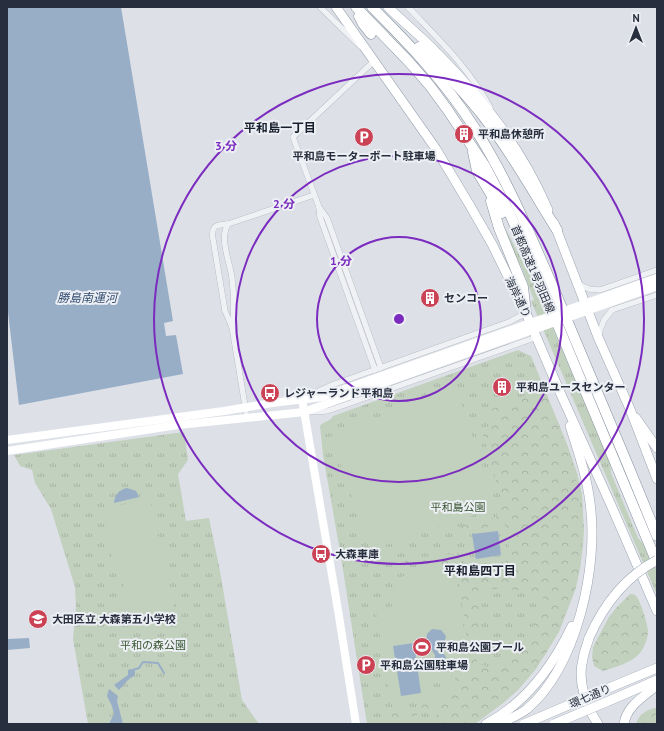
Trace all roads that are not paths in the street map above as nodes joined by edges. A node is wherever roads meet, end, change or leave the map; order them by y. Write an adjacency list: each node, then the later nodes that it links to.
1 (320, 7): 9 (street)
2 (336, 7): 9 (main road, 海岸通り)
3 (355, 7): 8 (highway); 11 (highway, 首都高速1号羽田線)
4 (372, 7): 7 (highway, 首都高速1号羽田線)
5 (388, 7): 10 (main road)
6 (408, 7): 10 (street)
7 (388, 23): 16 (highway); 41 (highway, 首都高速1号羽田線)
8 (371, 34)
9 (372, 57): 13 (street); 23 (main road, 海岸通り)
10 (500, 126): 16 (main road)
11 (470, 144): 12 (highway); 17 (highway, 首都高速1号羽田線)
12 (490, 193): 17 (highway); 23 (highway)
13 (314, 195): 14 (street); 15 (street)
14 (318, 207): 27 (street); 28 (street)
15 (228, 224): 24 (street); 24 (street)
16 (557, 230): 20 (main road)
17 (532, 263): 43 (highway, 首都高速1号羽田線)
18 (657, 270): 20 (street)
19 (657, 278): 29 (street, bridge)
20 (578, 284): 25 (main road)
21 (657, 286): 29 (street, bridge)
22 (657, 295): 25 (street)
23 (526, 313): 26 (main road, 海岸通り); 27 (street)
24 (232, 327): 32 (street)
25 (598, 336): 33 (main road)
26 (537, 337): 30 (main road, 海岸通り); 34 (street)
27 (381, 368): 28 (street)
28 (375, 370): 31 (street)
29 (405, 371): 31 (street); 34 (street)
30 (559, 390): 44 (main road); 45 (main road, 海岸通り)
31 (302, 399): 32 (street); 34 (street)
32 (245, 407): 35 (street); 36 (street)
33 (630, 409): 37 (main road); 40 (main road)
34 (304, 412): 35 (street); 49 (street)
35 (247, 418): 38 (street)
36 (7, 440)
37 (657, 448)
38 (7, 451)
39 (631, 456): 41 (highway)
40 (657, 479)
41 (652, 524): 42 (highway, 首都高速1号羽田線)
42 (657, 536)
43 (657, 562): 54 (main road, bridge)
44 (582, 604): 50 (main road); 51 (main road)
45 (657, 611)
46 (657, 668): 52 (main road, 環七通り, bridge)
47 (657, 680): 48 (main road, 環七通り)
48 (651, 687): 53 (main road, 環七通り, bridge); 55 (main road)
49 (356, 724)
50 (486, 724)
51 (500, 724)
52 (524, 724)
53 (554, 724)
54 (598, 724)
55 (624, 724)

